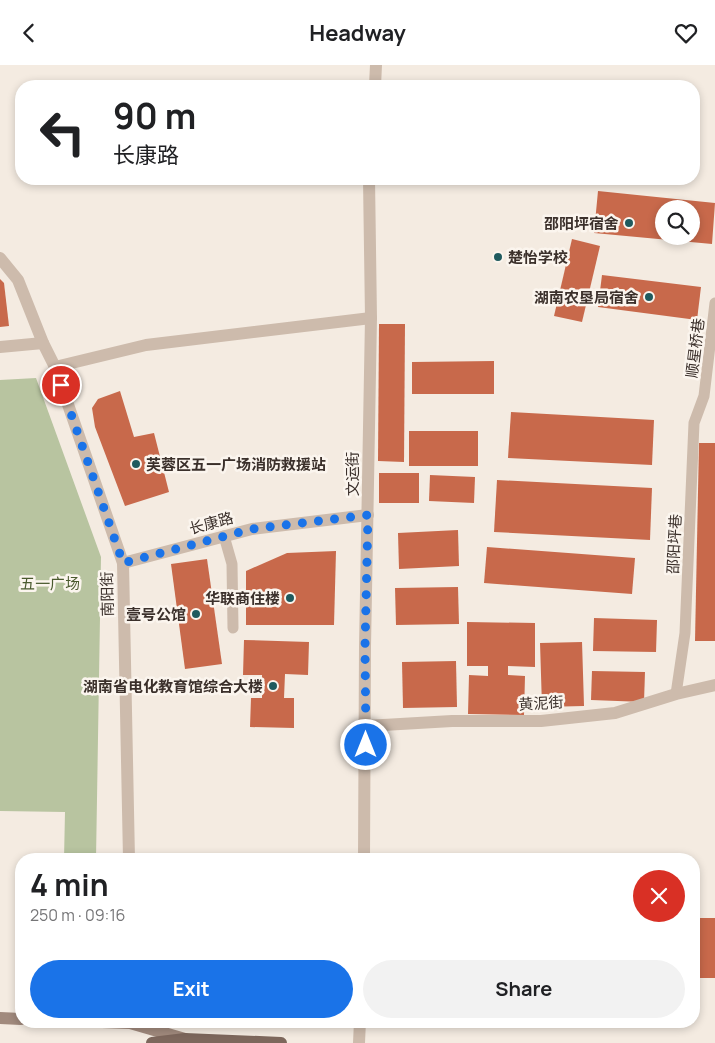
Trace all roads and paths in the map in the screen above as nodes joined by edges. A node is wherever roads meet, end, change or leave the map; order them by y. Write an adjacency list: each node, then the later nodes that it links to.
1 (376, 65): 2 (street)
2 (375, 80)
3 (369, 185): 6 (street, 文运街)
4 (0, 258): 7 (street, 南阳街)
5 (715, 303): 10 (lane, 顺星桥巷)
6 (371, 318): 9 (street); 11 (street, 文运街)
7 (43, 343): 8 (street); 9 (street, 南阳街)
8 (0, 347)
9 (55, 367): 13 (street, 南阳街)
10 (710, 396): 16 (lane, 邵阳坪巷)
11 (368, 515): 12 (street, 长康路); 17 (street, 文运街)
12 (224, 536): 13 (street, 长康路); 14 (lane)
13 (123, 563): 18 (street, 南阳街)
14 (233, 629)
15 (715, 685): 16 (street, 黄泥街)
16 (676, 694): 17 (street, 黄泥街)
17 (366, 727): 19 (street, 文运街)
18 (128, 853)
19 (364, 853)
20 (0, 1018): 21 (main road)
21 (15, 1019)
22 (150, 1028): 24 (main road)
23 (360, 1028): 27 (street)
24 (186, 1039): 25 (main road); 26 (main road)
25 (152, 1043)
26 (281, 1043)
27 (359, 1043)

